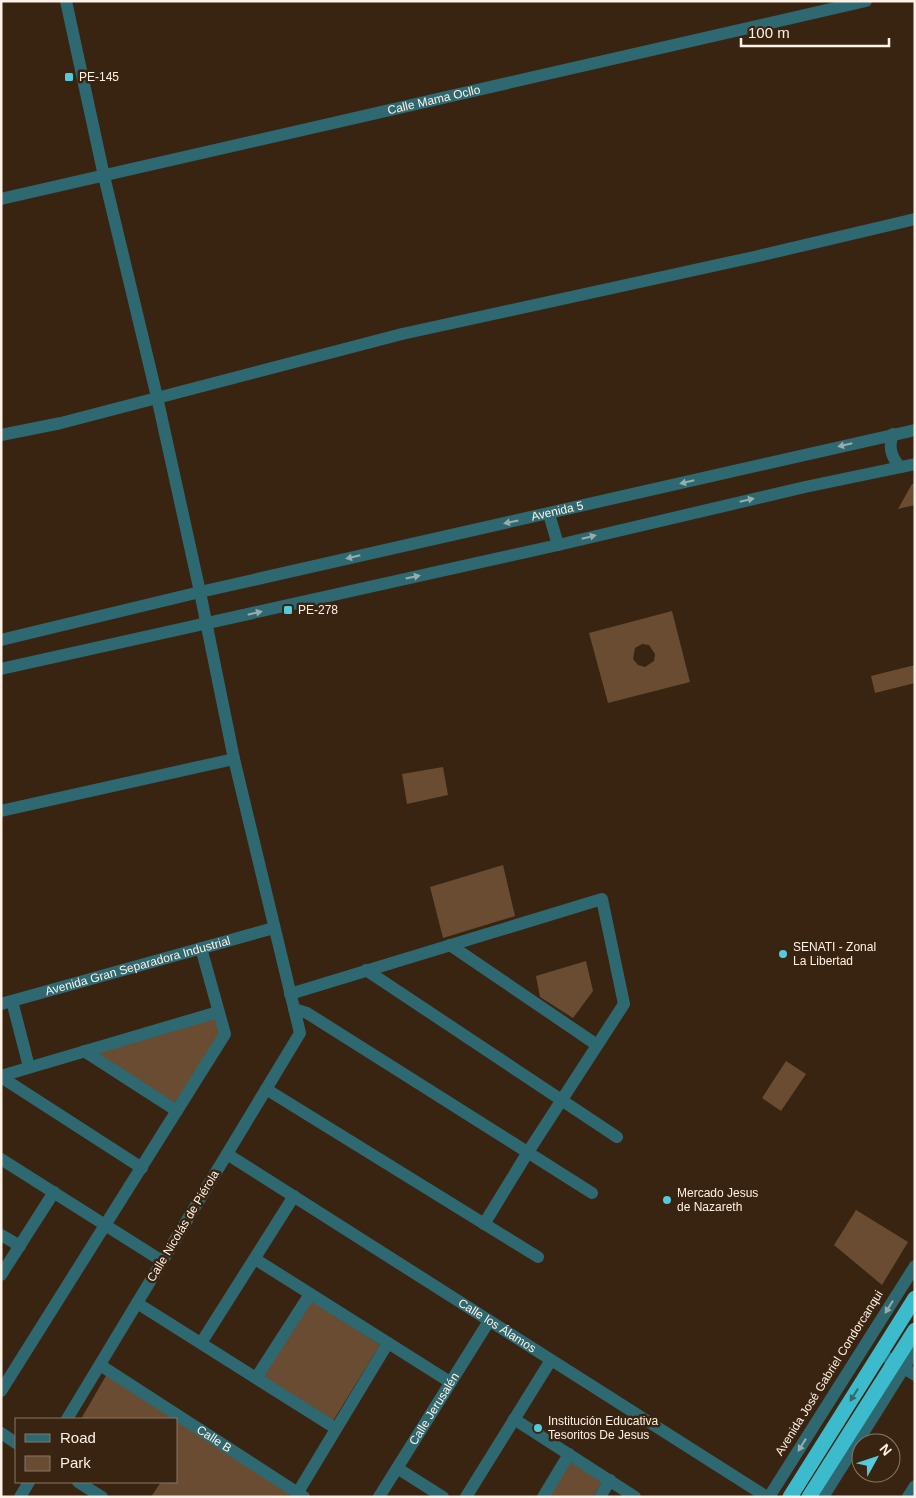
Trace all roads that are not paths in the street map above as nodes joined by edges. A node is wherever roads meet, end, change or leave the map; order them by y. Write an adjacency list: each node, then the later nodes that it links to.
1 (66, 1): 3 (street)
2 (866, 1): 3 (street, Calle Mama Ocllo)
3 (104, 176): 4 (street, Calle Mama Ocllo); 6 (street)
4 (1, 199)
5 (915, 219): 6 (street)
6 (157, 397): 9 (street); 14 (street)
7 (915, 430): 8 (street, Avenida 5)
8 (892, 434): 11 (street); 12 (street, Avenida 5, one-way to 12)
9 (1, 435)
10 (915, 464): 11 (street)
11 (900, 467): 13 (street, one-way to 11)
12 (549, 514): 13 (street); 14 (street, Avenida 5, one-way to 14)
13 (558, 545): 15 (street, one-way to 13)
14 (200, 592): 15 (street); 16 (street, Avenida 5)
15 (207, 624): 17 (street); 18 (street)
16 (1, 640)
17 (1, 669)
18 (234, 759): 19 (street); 20 (street)
19 (1, 811)
20 (274, 928): 22 (street, Avenida Gran Separadora Industrial); 24 (street)
21 (450, 945): 23 (street); 28 (street); 28 (street)
22 (201, 948): 25 (street, Avenida Gran Separadora Industrial); 27 (street)
23 (366, 970): 24 (street); 33 (street)
24 (290, 994): 26 (street)
25 (7, 1003): 30 (street)
26 (294, 1009): 32 (street, Calle Nicolás de Piérola); 36 (street)
27 (218, 1012): 29 (street); 34 (street)
28 (597, 1045): 33 (street)
29 (84, 1051): 30 (street); 34 (street)
30 (29, 1067): 31 (street)
31 (1, 1076): 39 (street)
32 (266, 1089): 37 (street, Calle Nicolás de Piérola); 43 (street)
33 (561, 1100): 35 (street); 36 (street)
34 (177, 1111): 39 (street)
35 (617, 1137)
36 (528, 1152): 41 (street); 43 (street)
37 (227, 1154): 42 (street, Calle los Álamos); 49 (street, Calle Nicolás de Piérola)
38 (1, 1159): 40 (street)
39 (142, 1168): 44 (street)
40 (54, 1192): 44 (street); 46 (street)
41 (592, 1193)
42 (294, 1196): 48 (street); 55 (street, Calle los Álamos)
43 (484, 1224): 47 (street)
44 (106, 1225): 49 (street); 66 (street)
45 (1, 1235): 46 (street)
46 (20, 1246): 51 (street)
47 (538, 1257)
48 (255, 1259): 52 (street); 57 (street)
49 (162, 1260): 54 (street, Calle Nicolás de Piérola)
50 (915, 1266): 87 (street, Avenida José Gabriel Condorcanqui, one-way to 87)
51 (1, 1275)
52 (310, 1294): 58 (street); 64 (street)
53 (915, 1298): 60 (highway)
54 (137, 1302): 57 (street); 62 (street, Calle Nicolás de Piérola)
55 (489, 1321): 61 (street, Calle los Álamos); 65 (street, Calle Jerusalén)
56 (915, 1330): 63 (highway)
57 (201, 1343): 64 (street)
58 (388, 1343): 65 (street); 69 (street)
59 (915, 1350): 63 (street)
60 (880, 1354): 63 (street); 88 (highway, one-way to 88)
61 (551, 1360): 68 (street); 87 (street, Calle los Álamos)
62 (100, 1365): 67 (street, Calle Nicolás de Piérola); 78 (street, Calle B)
63 (904, 1368): 89 (highway); 90 (street)
64 (256, 1378): 69 (street)
65 (450, 1382): 73 (street, Calle Jerusalén)
66 (1, 1390)
67 (68, 1418)
68 (514, 1419): 72 (street); 83 (street)
69 (335, 1428): 78 (street)
70 (1, 1433): 71 (street)
71 (15, 1442)
72 (569, 1454): 74 (street); 84 (street)
73 (397, 1468): 81 (street, Calle Jerusalén); 82 (street)
74 (610, 1480): 85 (street); 86 (street)
75 (28, 1483): 79 (street)
76 (80, 1483): 80 (street)
77 (915, 1486): 91 (street)
78 (299, 1495)
79 (20, 1497)
80 (102, 1497)
81 (379, 1497)
82 (443, 1497)
83 (466, 1497)
84 (543, 1497)
85 (600, 1497)
86 (636, 1497)
87 (768, 1497)
88 (790, 1497)
89 (808, 1497)
90 (823, 1497)
91 (908, 1497)

